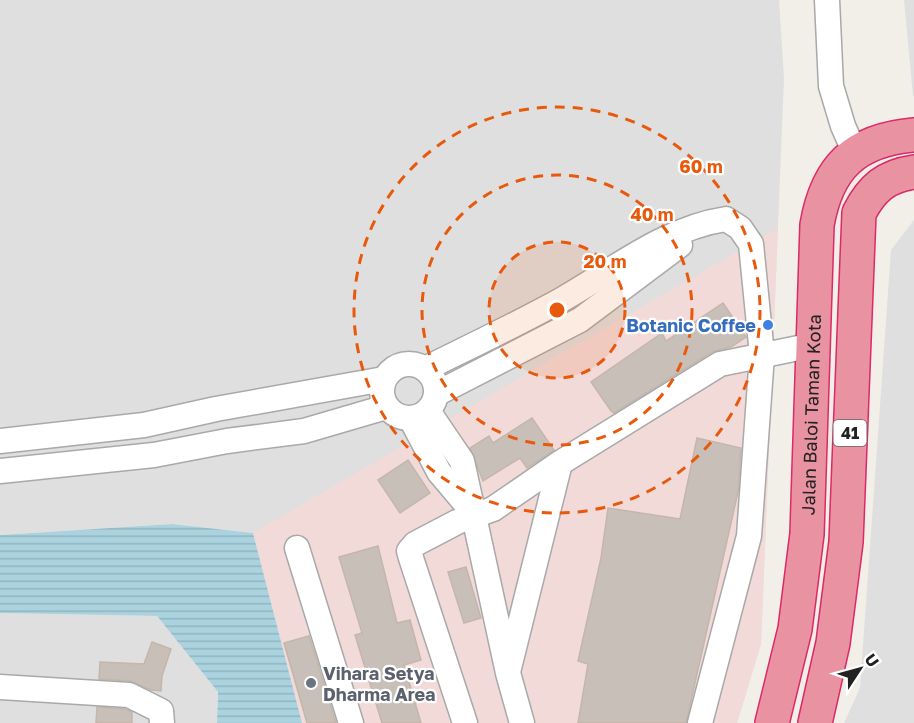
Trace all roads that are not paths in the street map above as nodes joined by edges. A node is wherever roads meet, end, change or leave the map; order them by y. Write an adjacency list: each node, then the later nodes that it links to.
1 (827, 0): 3 (street)
2 (902, 137): 3 (highway, Jalan Baloi Taman Kota / 41)
3 (855, 153): 6 (highway, Jalan Baloi Taman Kota / 41)
4 (914, 172): 18 (highway, 41)
5 (710, 221): 7 (street); 8 (street); 11 (street)
6 (813, 345): 7 (street); 17 (highway, Jalan Baloi Taman Kota / 41)
7 (762, 356): 13 (street); 25 (street)
8 (425, 369): 9 (street); 11 (street)
9 (384, 379): 10 (street); 12 (street)
10 (386, 407): 11 (street); 14 (street)
11 (425, 408): 15 (street)
12 (0, 441)
13 (560, 463): 15 (street); 19 (street)
14 (0, 471)
15 (475, 515): 19 (street); 23 (street)
16 (297, 548): 22 (street)
17 (804, 554): 18 (highway); 26 (highway, Jalan Baloi Taman Kota / 41)
18 (843, 557): 27 (highway, 41)
19 (508, 673): 24 (street)
20 (0, 687): 21 (street)
21 (162, 723)
22 (351, 723)
23 (465, 723)
24 (522, 723)
25 (700, 723)
26 (772, 723)
27 (814, 723)

